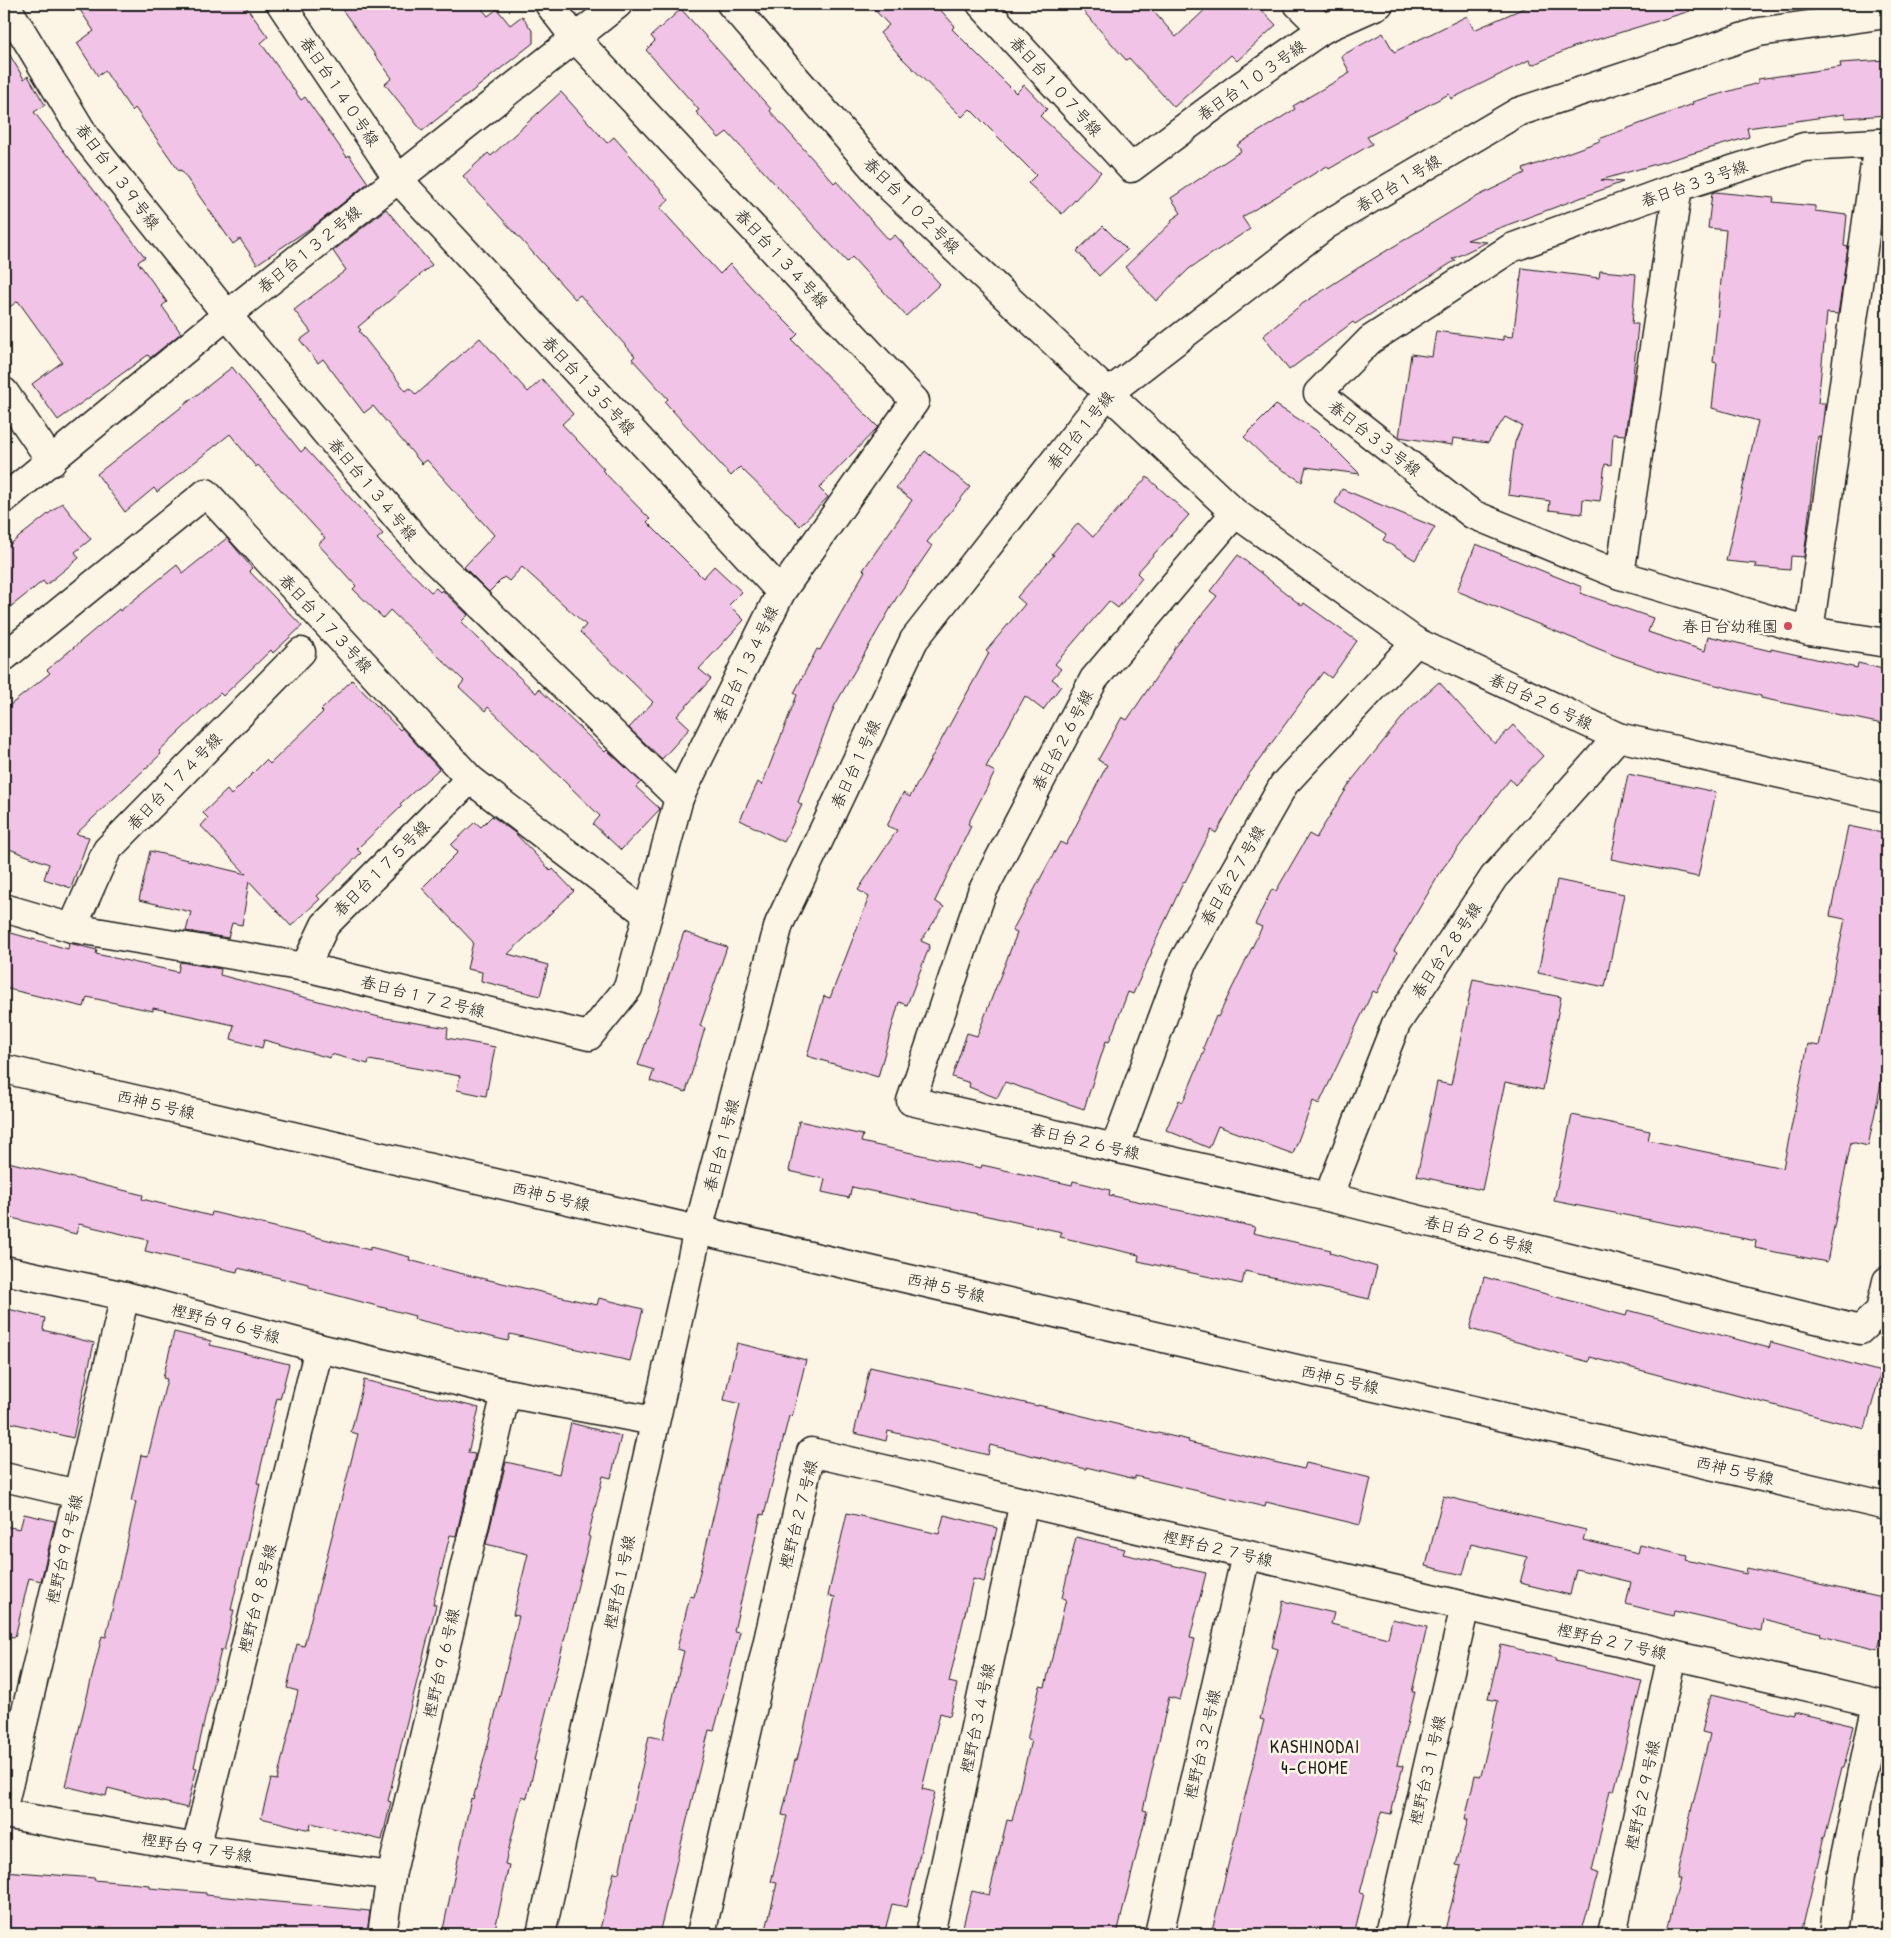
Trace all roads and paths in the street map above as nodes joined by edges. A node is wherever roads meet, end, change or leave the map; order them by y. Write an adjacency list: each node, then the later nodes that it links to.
1 (5, 4): 16 (street, 春日台１３９号線)
2 (281, 4): 14 (street, 春日台１４０号線)
3 (549, 4): 11 (street)
4 (618, 4): 11 (street, 春日台１３２号線)
5 (731, 4): 18 (street, 春日台１０２号線)
6 (981, 4): 13 (street, 春日台１０７号線)
7 (1298, 4): 10 (street)
8 (1379, 4): 10 (street, 春日台１０３号線)
9 (1887, 14): 18 (street, 春日台１号線)
10 (1324, 29): 13 (street, 春日台１０３号線)
11 (575, 38): 14 (street, 春日台１３２号線); 23 (street, 春日台１３４号線)
12 (1882, 143): 15 (street, 春日台３３号線); 24 (street)
13 (1131, 168)
14 (398, 179): 16 (street, 春日台１３２号線); 23 (street, 春日台１３５号線)
15 (1678, 187): 22 (street); 22 (street, 春日台３３号線)
16 (227, 315): 19 (street, 春日台１３２号線); 31 (street, 春日台１３４号線)
17 (4, 392): 19 (street)
18 (1107, 394): 21 (street, 春日台２６号線); 40 (street, 春日台１号線)
19 (52, 462): 20 (street, 春日台１３２号線)
20 (4, 499)
21 (1235, 513): 25 (street, 春日台２６号線); 38 (street, 春日台２６号線)
22 (1620, 575): 24 (street, 春日台３３号線)
23 (781, 592): 31 (street, 春日台１３４号線)
24 (1808, 631): 26 (street, 春日台３３号線)
25 (1416, 642): 29 (street, 春日台２６号線); 38 (street, 春日台２７号線)
26 (1887, 643)
27 (301, 652): 35 (street, 春日台１７４号線)
28 (4, 657): 30 (street, 春日台１７３号線)
29 (1618, 737): 32 (street, 春日台２６号線); 39 (street, 春日台２８号線)
30 (470, 778): 34 (street, 春日台１７３号線); 36 (street, 春日台１７５号線)
31 (679, 798): 34 (street, 春日台１７２号線)
32 (1887, 798)
33 (4, 908): 35 (street, 春日台１７２号線)
34 (648, 915): 36 (street, 春日台１７２号線)
35 (72, 928): 36 (street, 春日台１７２号線)
36 (305, 968)
37 (4, 1069): 40 (street, 西神５号線)
38 (1115, 1148): 39 (street, 春日台２６号線)
39 (1328, 1197): 42 (street, 春日台２６号線)
40 (698, 1230): 46 (street, 樫野台１号線); 50 (street, 西神５号線)
41 (4, 1270): 43 (street, 樫野台９６号線)
42 (1887, 1281)
43 (124, 1296): 44 (street, 樫野台９６号線); 48 (street, 樫野台９９号線)
44 (319, 1348): 45 (street, 樫野台９６号線); 56 (street, 樫野台９８号線)
45 (506, 1393): 46 (street, 樫野台９６号線); 57 (street, 樫野台９６号線)
46 (654, 1421): 59 (street, 樫野台１号線)
47 (4, 1477): 48 (street)
48 (77, 1494): 54 (street, 樫野台９９号線)
49 (1024, 1502): 51 (street, 樫野台２７号線); 60 (street, 樫野台２７号線); 61 (street, 樫野台３４号線)
50 (1887, 1506)
51 (1246, 1554): 52 (street, 樫野台２７号線); 62 (street, 樫野台３２号線)
52 (1465, 1606): 53 (street, 樫野台２７号線); 63 (street, 樫野台３１号線)
53 (1672, 1655): 64 (street, 樫野台２９号線); 65 (street, 樫野台２７号線)
54 (4, 1803)
55 (4, 1814): 56 (street, 樫野台９７号線)
56 (196, 1848): 57 (street, 樫野台９７号線)
57 (391, 1876): 58 (street, 樫野台９６号線)
58 (382, 1934)
59 (541, 1934)
60 (701, 1934)
61 (930, 1934)
62 (1159, 1934)
63 (1389, 1934)
64 (1612, 1934)
65 (1834, 1934)

